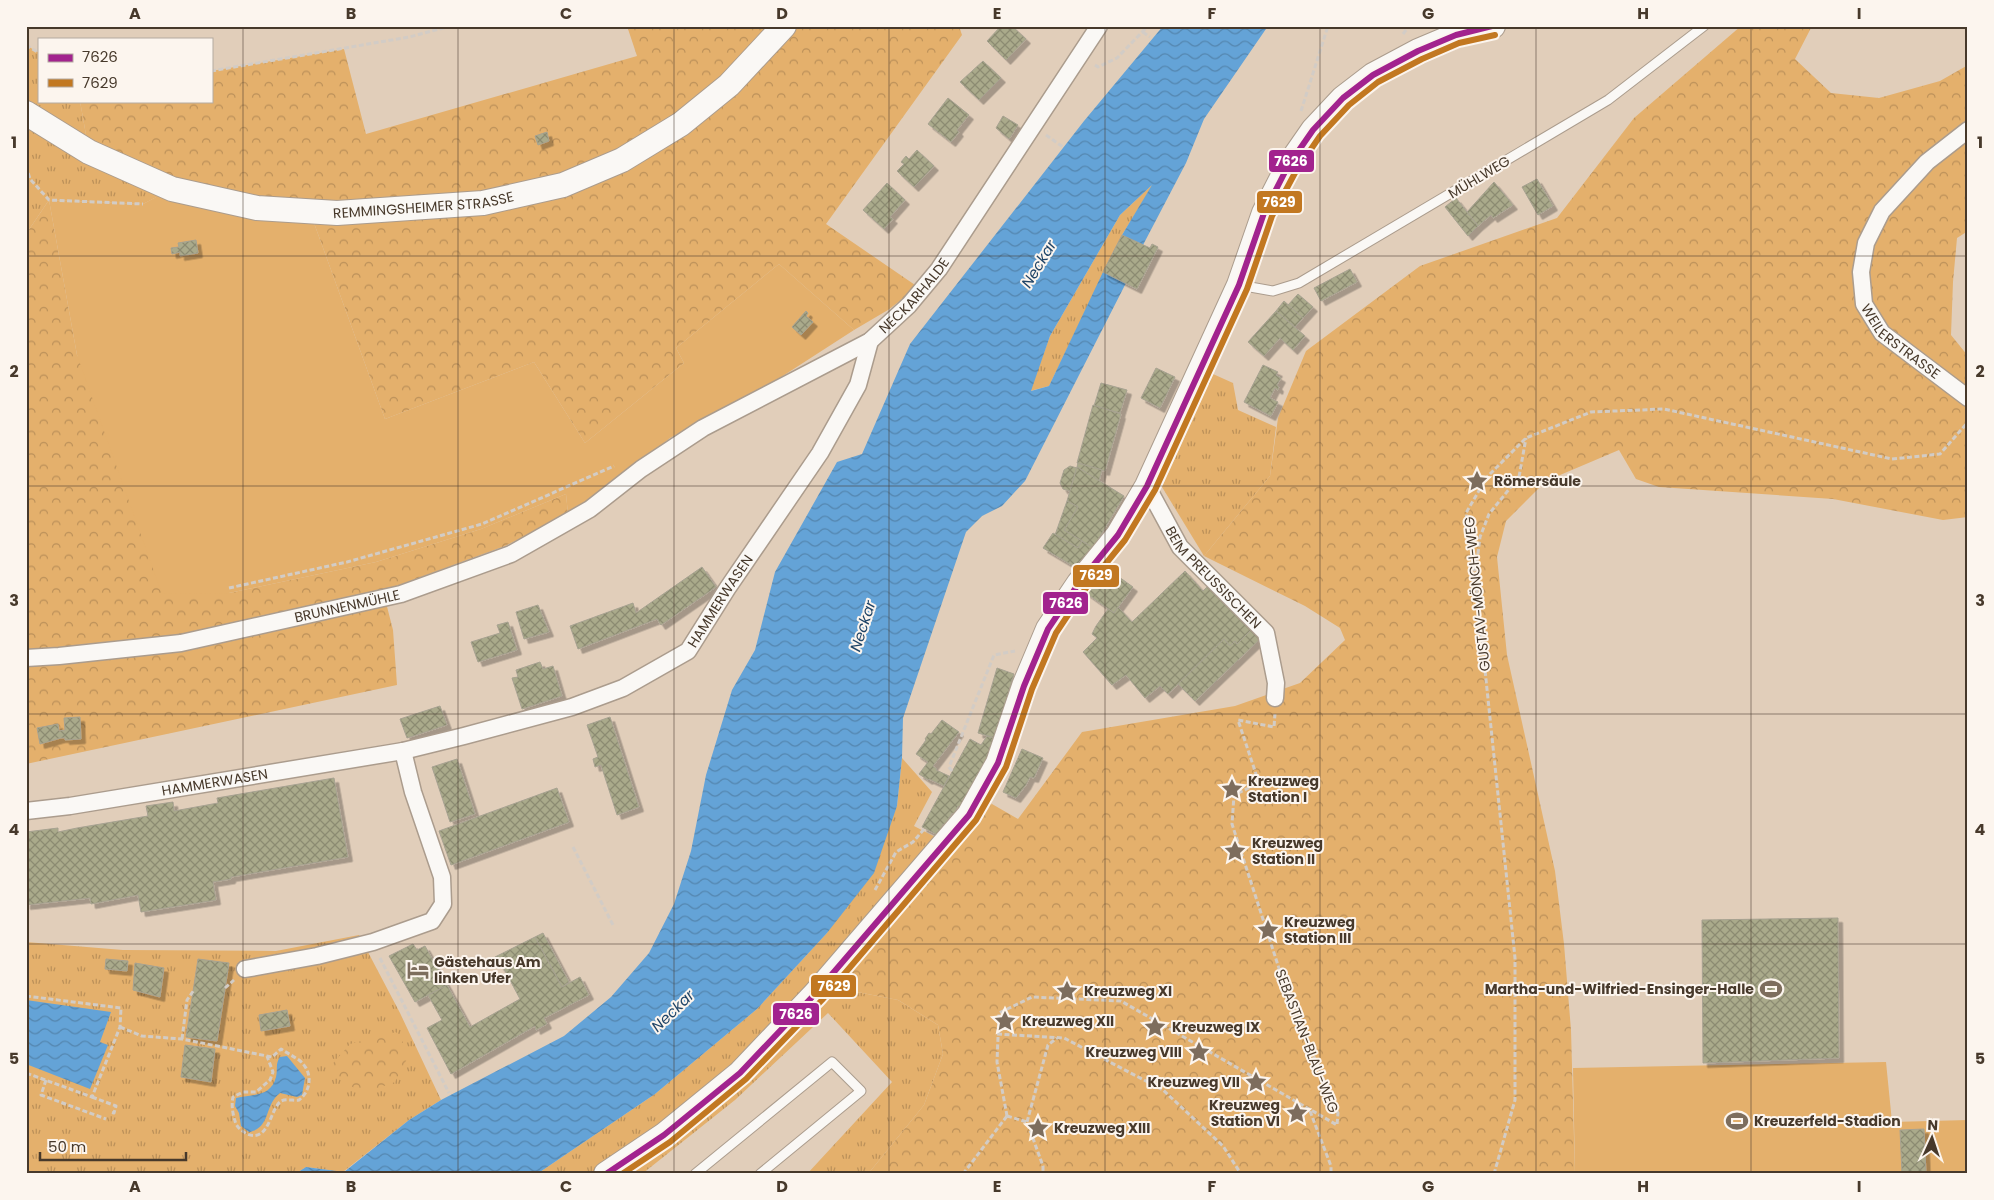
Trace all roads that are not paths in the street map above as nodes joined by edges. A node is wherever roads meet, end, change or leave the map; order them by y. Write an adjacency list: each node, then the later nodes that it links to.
1 (784, 26): 5 (main road, REMMINGSHEIMER STRASSE)
2 (1099, 26): 8 (street, NECKARHALDE)
3 (1493, 26): 7 (main road)
4 (1704, 26): 7 (lane, MÜHLWEG)
5 (28, 116)
6 (1968, 130): 9 (street, WEILERSTRASSE)
7 (1239, 285): 11 (main road)
8 (870, 341): 10 (street, NECKARHALDE); 14 (street, HAMMERWASEN)
9 (1968, 398)
10 (646, 466): 12 (street, BRUNNENMÜHLE)
11 (1147, 486): 13 (street, BEIM PREUSSISCHEN); 17 (main road)
12 (26, 658)
13 (1276, 698)
14 (403, 751): 15 (street, HAMMERWASEN); 16 (street)
15 (26, 811)
16 (245, 969)
17 (606, 1174)
18 (695, 1174): 19 (lane)
19 (760, 1174)

